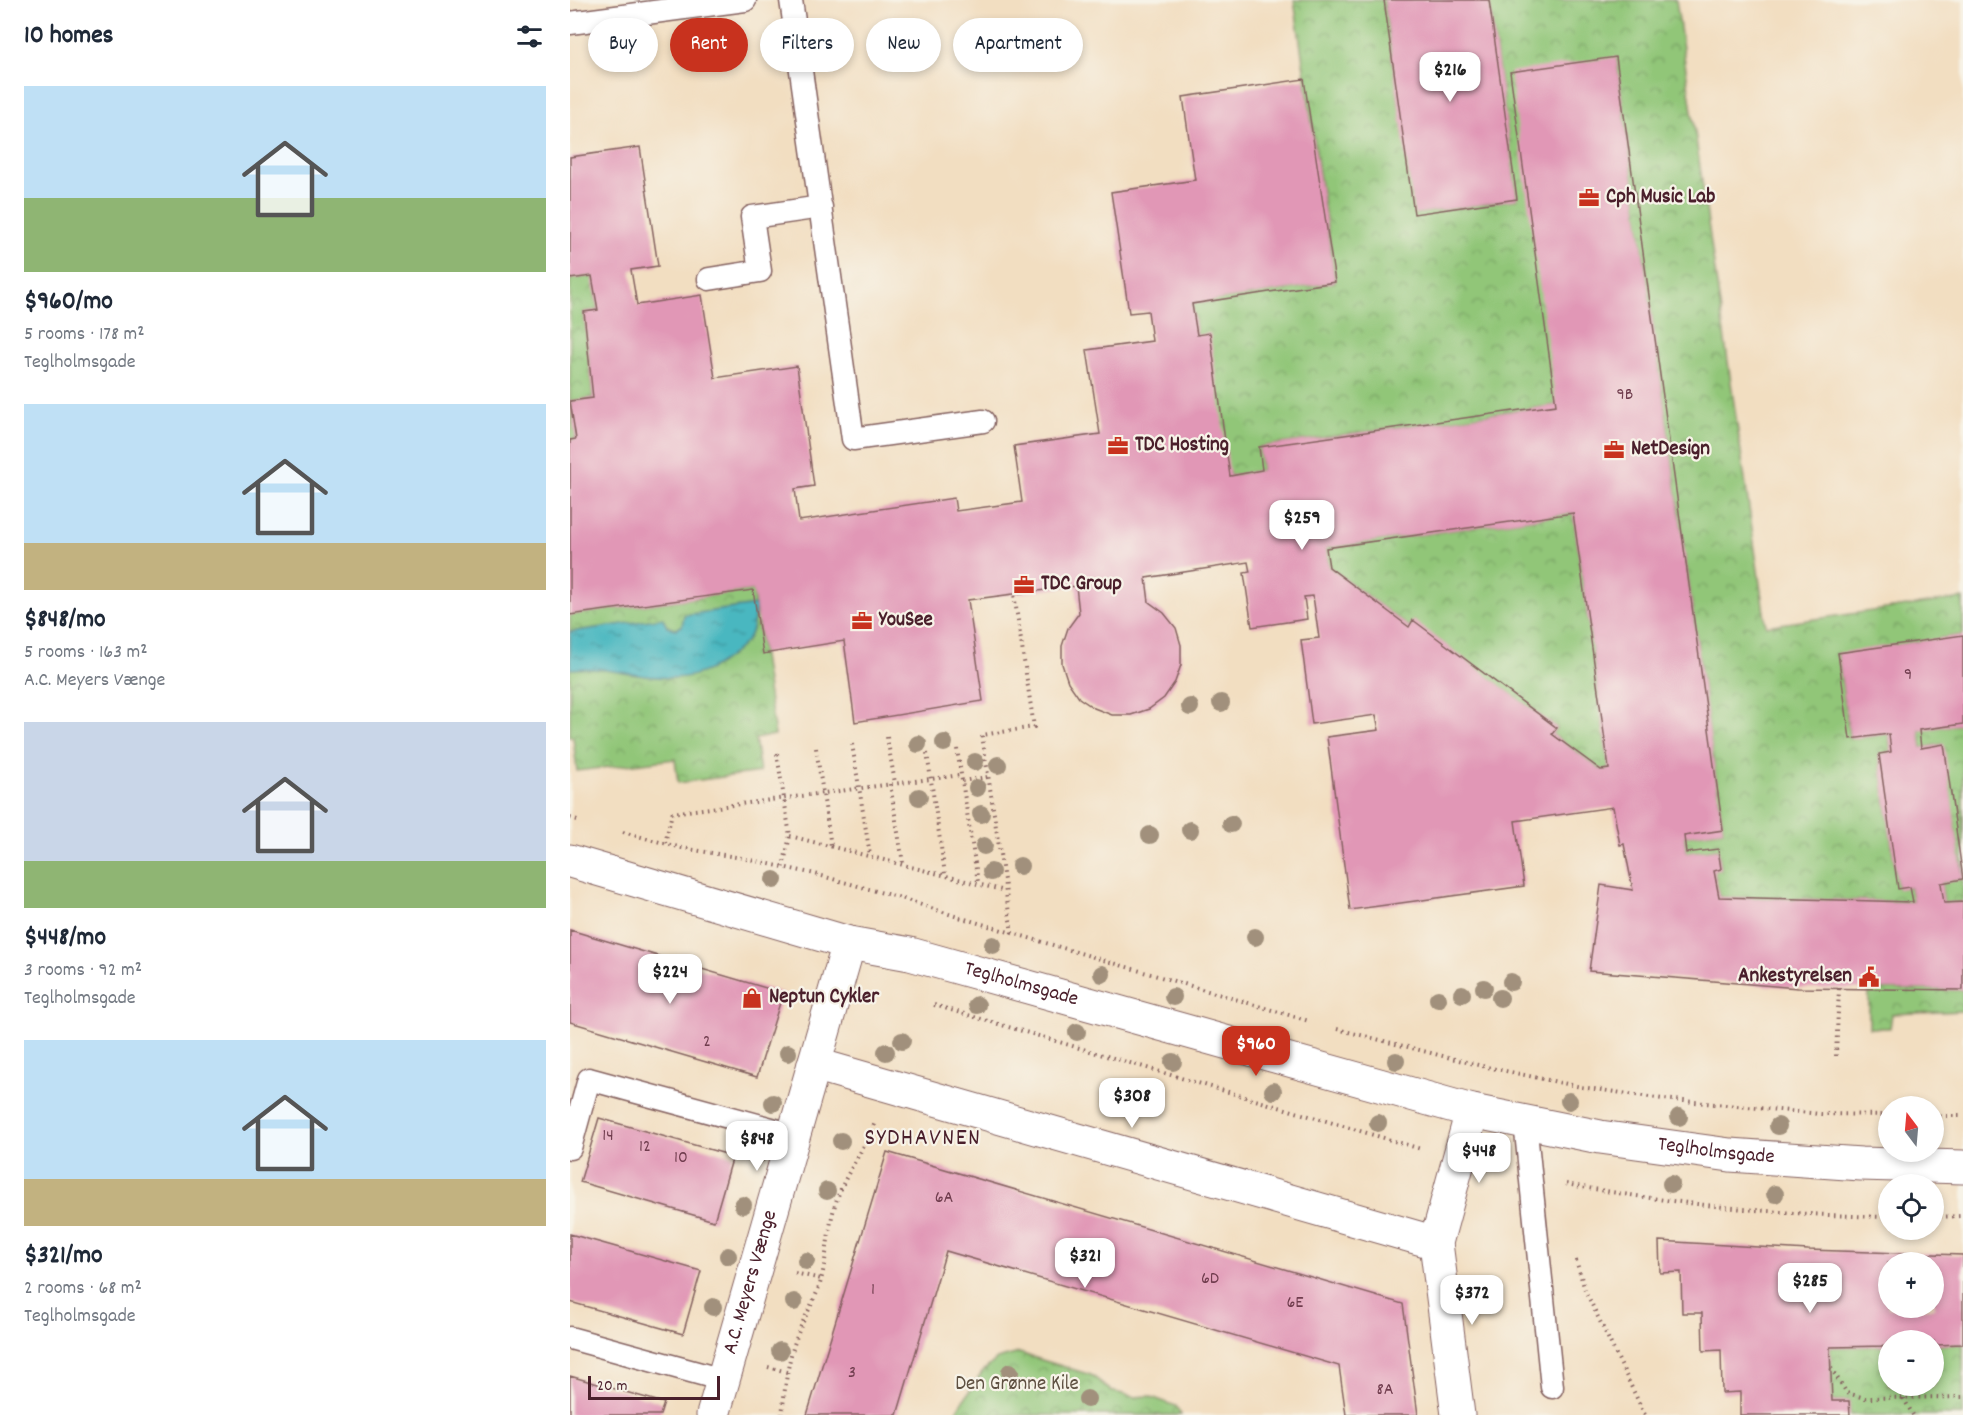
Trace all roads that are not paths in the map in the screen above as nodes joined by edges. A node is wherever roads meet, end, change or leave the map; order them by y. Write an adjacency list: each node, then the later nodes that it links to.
1 (745, 0): 3 (lane)
2 (791, 0): 4 (lane)
3 (570, 23)
4 (820, 207): 5 (lane); 6 (lane)
5 (709, 279)
6 (983, 421)
7 (570, 861): 8 (street, Teglholmsgade)
8 (849, 943): 9 (street, A.C. Meyers Vænge); 10 (street, Teglholmsgade)
9 (814, 1064): 12 (street, A.C. Meyers Vænge); 15 (street)
10 (1472, 1111): 11 (street, Teglholmsgade); 15 (street)
11 (1525, 1122): 14 (street, Teglholmsgade); 18 (lane)
12 (794, 1135): 13 (lane); 17 (street, A.C. Meyers Vænge)
13 (570, 1148)
14 (1963, 1167)
15 (1436, 1244): 20 (street)
16 (570, 1338): 17 (lane)
17 (723, 1380): 19 (street, A.C. Meyers Vænge)
18 (1552, 1387)
19 (713, 1415)
20 (1458, 1415)

